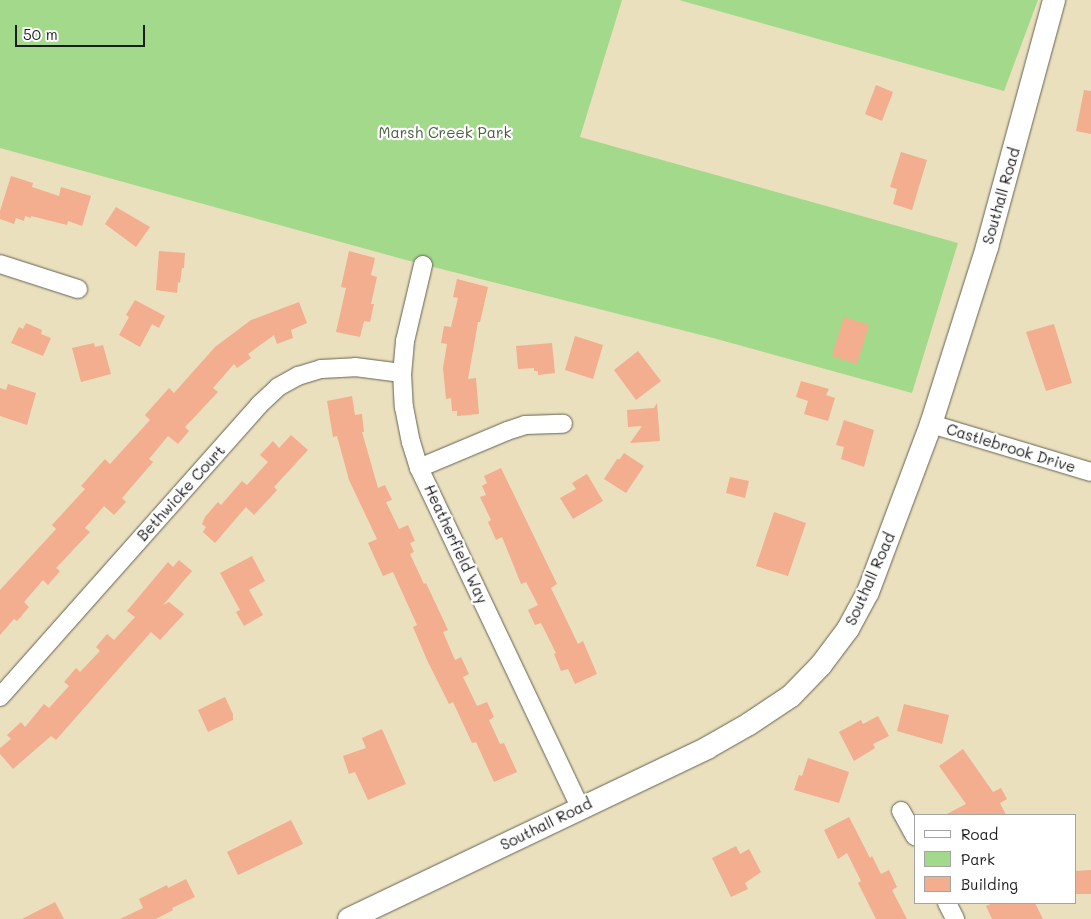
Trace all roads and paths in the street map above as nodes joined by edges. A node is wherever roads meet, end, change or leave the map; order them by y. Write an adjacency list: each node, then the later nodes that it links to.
1 (1054, 0): 7 (street, Southall Road)
2 (0, 264): 4 (street)
3 (423, 265): 5 (street, Heatherfield Way)
4 (78, 288)
5 (402, 373): 8 (street, Heatherfield Way); 10 (street, Bethwicke Court)
6 (563, 424): 8 (street)
7 (931, 424): 9 (street, Castlebrook Drive); 11 (street, Southall Road)
8 (419, 468): 11 (street, Heatherfield Way)
9 (1091, 472)
10 (0, 697)
11 (580, 808): 15 (street, Southall Road)
12 (901, 811): 13 (street)
13 (914, 834)
14 (948, 904): 16 (street)
15 (349, 919)
16 (955, 919)

